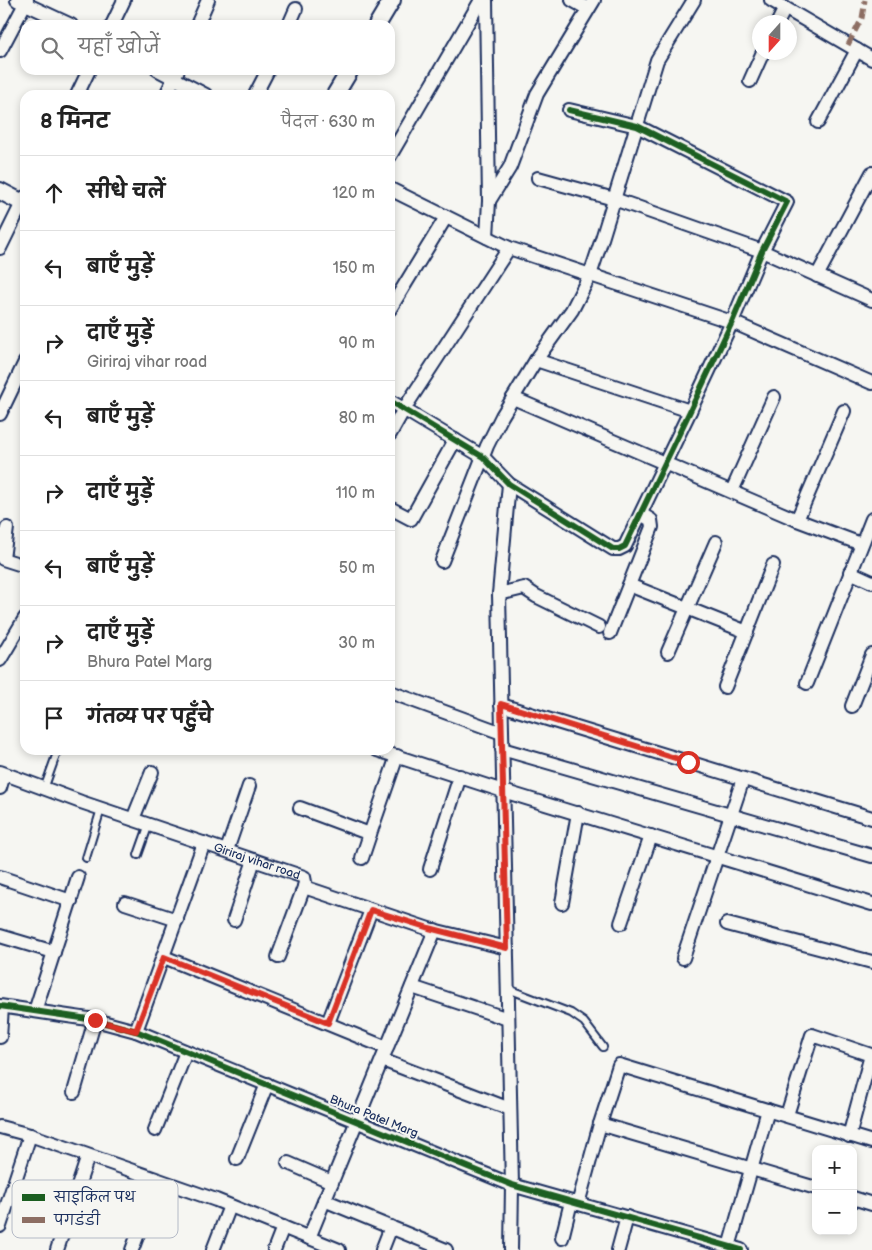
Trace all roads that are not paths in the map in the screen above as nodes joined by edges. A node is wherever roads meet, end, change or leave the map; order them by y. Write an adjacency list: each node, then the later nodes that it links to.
1 (124, 0): 15 (street)
2 (208, 0): 16 (street)
3 (392, 0): 18 (street)
4 (481, 0): 37 (street)
5 (486, 0): 44 (street)
6 (572, 0): 10 (street)
7 (694, 0): 36 (street)
8 (771, 0): 11 (street)
9 (23, 1): 14 (street); 20 (street)
10 (591, 4): 44 (street)
11 (785, 8): 13 (street); 19 (street)
12 (296, 10): 17 (street)
13 (782, 15)
14 (61, 20)
15 (114, 20)
16 (199, 20)
17 (291, 20)
18 (380, 20)
19 (857, 50): 21 (street); 35 (street)
20 (0, 51)
21 (872, 58)
22 (759, 60): 28 (street)
23 (86, 75): 29 (street)
24 (176, 75): 30 (street)
25 (177, 75): 31 (street)
26 (265, 75): 32 (street)
27 (347, 75): 33 (street)
28 (750, 81)
29 (79, 90)
30 (168, 90)
31 (199, 90)
32 (258, 90)
33 (337, 90)
34 (569, 110): 36 (street)
35 (818, 122)
36 (637, 126): 42 (street); 50 (street)
37 (395, 147)
38 (872, 173): 52 (street)
39 (538, 178): 42 (street)
40 (0, 192): 43 (street)
41 (395, 192): 46 (street)
42 (614, 199): 50 (street); 51 (street)
43 (20, 200)
44 (488, 201): 47 (street)
45 (20, 209): 48 (street)
46 (446, 217): 47 (street); 54 (street)
47 (487, 237): 49 (street)
48 (0, 248)
49 (509, 248): 51 (street); 62 (street)
50 (762, 251): 52 (street); 55 (street)
51 (590, 275): 55 (street); 56 (street)
52 (817, 276): 53 (street)
53 (872, 300)
54 (395, 301)
55 (732, 322): 58 (street); 63 (street)
56 (536, 360): 60 (street); 63 (street)
57 (20, 372): 65 (street)
58 (872, 383)
59 (774, 397): 71 (street)
60 (513, 398): 68 (street); 69 (street)
61 (395, 404): 62 (street)
62 (404, 409): 66 (street); 67 (street)
63 (690, 411): 69 (street)
64 (844, 411): 75 (street)
65 (0, 414)
66 (395, 425)
67 (455, 440): 68 (street); 72 (street)
68 (484, 457): 70 (street); 79 (street)
69 (665, 462): 71 (street); 73 (street)
70 (509, 484): 73 (street); 85 (street)
71 (732, 490): 75 (street)
72 (395, 511)
73 (641, 514): 84 (street)
74 (872, 519): 78 (street)
75 (797, 520): 78 (street)
76 (7, 528): 80 (street)
77 (716, 542): 86 (street)
78 (861, 544): 82 (street)
79 (442, 561)
80 (20, 564)
81 (773, 565): 87 (street)
82 (850, 572): 83 (street); 92 (street)
83 (872, 582)
84 (629, 585): 85 (street); 86 (street)
85 (499, 594): 95 (street)
86 (688, 609): 87 (street); 89 (street)
87 (747, 632): 93 (street)
88 (19, 639): 91 (street)
89 (668, 652)
90 (872, 655): 96 (street)
91 (0, 660)
92 (807, 682)
93 (725, 687)
94 (395, 694): 97 (street)
95 (501, 704): 97 (street); 105 (street)
96 (852, 706)
97 (502, 733): 98 (street)
98 (502, 749): 109 (street); 113 (street)
99 (56, 755): 108 (lane)
100 (394, 755): 101 (street)
101 (397, 756): 104 (street); 117 (street)
102 (152, 772): 115 (street)
103 (2, 773): 107 (street); 108 (street, Giriraj vihar road)
104 (460, 776): 109 (street); 127 (street)
105 (743, 779): 113 (street); 114 (street)
106 (249, 786): 120 (street)
107 (0, 788)
108 (44, 789): 110 (street, Giriraj vihar road)
109 (503, 791): 112 (street); 142 (street)
110 (101, 808): 115 (street, Giriraj vihar road); 124 (lane)
111 (300, 808): 117 (street)
112 (578, 813): 118 (street); 132 (street)
113 (731, 815): 122 (street); 123 (street)
114 (872, 818)
115 (134, 819): 116 (street, Giriraj vihar road)
116 (149, 824): 119 (street, Giriraj vihar road); 121 (lane)
117 (370, 834): 125 (street)
118 (651, 836): 122 (street); 138 (street)
119 (204, 843): 120 (street, Giriraj vihar road); 136 (street)
120 (227, 850): 126 (street, Giriraj vihar road)
121 (138, 855)
122 (717, 856): 134 (street); 146 (street)
123 (872, 856)
124 (86, 858)
125 (362, 858)
126 (254, 860): 130 (street, Giriraj vihar road); 137 (street)
127 (430, 870)
128 (0, 877): 131 (street)
129 (78, 877): 131 (street)
130 (304, 887): 135 (street, Giriraj vihar road); 145 (street)
131 (71, 900): 143 (street)
132 (562, 903)
133 (125, 904): 136 (street)
134 (872, 904)
135 (371, 910): 140 (street, Giriraj vihar road); 154 (street)
136 (177, 920): 144 (street)
137 (234, 920)
138 (621, 923)
139 (727, 924): 147 (street)
140 (435, 930): 142 (street, Giriraj vihar road); 148 (street)
141 (0, 936): 143 (street)
142 (507, 948): 149 (street)
143 (54, 952): 151 (street)
144 (164, 957): 154 (street); 155 (street)
145 (278, 957)
146 (683, 958)
147 (872, 962)
148 (412, 987): 152 (street); 159 (street)
149 (508, 989): 152 (street); 157 (lane)
150 (1, 1007): 151 (street, Bhura Patel Marg); 156 (street)
151 (35, 1011): 153 (street, Bhura Patel Marg)
152 (508, 1019): 162 (street)
153 (95, 1020): 155 (street, Bhura Patel Marg); 161 (street)
154 (328, 1023): 159 (street)
155 (136, 1031): 158 (street, Bhura Patel Marg)
156 (0, 1037)
157 (603, 1047)
158 (186, 1052): 160 (street, Bhura Patel Marg); 168 (street)
159 (384, 1054): 162 (street); 165 (street)
160 (267, 1084): 165 (street, Bhura Patel Marg); 173 (street)
161 (74, 1092)
162 (510, 1109): 180 (street)
163 (768, 1110): 164 (street); 166 (street); 175 (street)
164 (787, 1115): 170 (street); 170 (street)
165 (357, 1121): 179 (street); 180 (street, Bhura Patel Marg)
166 (600, 1124): 175 (street); 186 (street)
167 (0, 1128): 169 (street)
168 (155, 1130)
169 (30, 1136): 172 (street); 176 (street)
170 (850, 1136): 171 (street)
171 (872, 1142)
172 (88, 1156): 177 (street); 178 (street)
173 (237, 1159)
174 (288, 1163): 179 (street)
175 (751, 1169): 182 (street); 198 (street)
176 (15, 1180)
177 (80, 1180)
178 (158, 1180)
179 (332, 1182): 185 (street)
180 (512, 1185): 186 (street, Bhura Patel Marg); 206 (street)
181 (178, 1187): 188 (street)
182 (812, 1187)
183 (12, 1190): 190 (street)
184 (857, 1199): 187 (street)
185 (324, 1200): 192 (street); 195 (street)
186 (575, 1203): 189 (street, Bhura Patel Marg); 196 (street)
187 (872, 1204)
188 (230, 1206): 191 (street); 201 (street)
189 (627, 1218): 197 (street, Bhura Patel Marg); 207 (street)
190 (0, 1226)
191 (283, 1227): 195 (street); 202 (street)
192 (391, 1227): 204 (street); 205 (street)
193 (61, 1238): 199 (street)
194 (136, 1238): 200 (street)
195 (309, 1238): 203 (street)
196 (562, 1238)
197 (696, 1244): 198 (street, Bhura Patel Marg)
198 (735, 1248)
199 (57, 1250)
200 (132, 1250)
201 (213, 1250)
202 (274, 1250)
203 (339, 1250)
204 (382, 1250)
205 (446, 1250)
206 (511, 1250)
207 (618, 1250)

